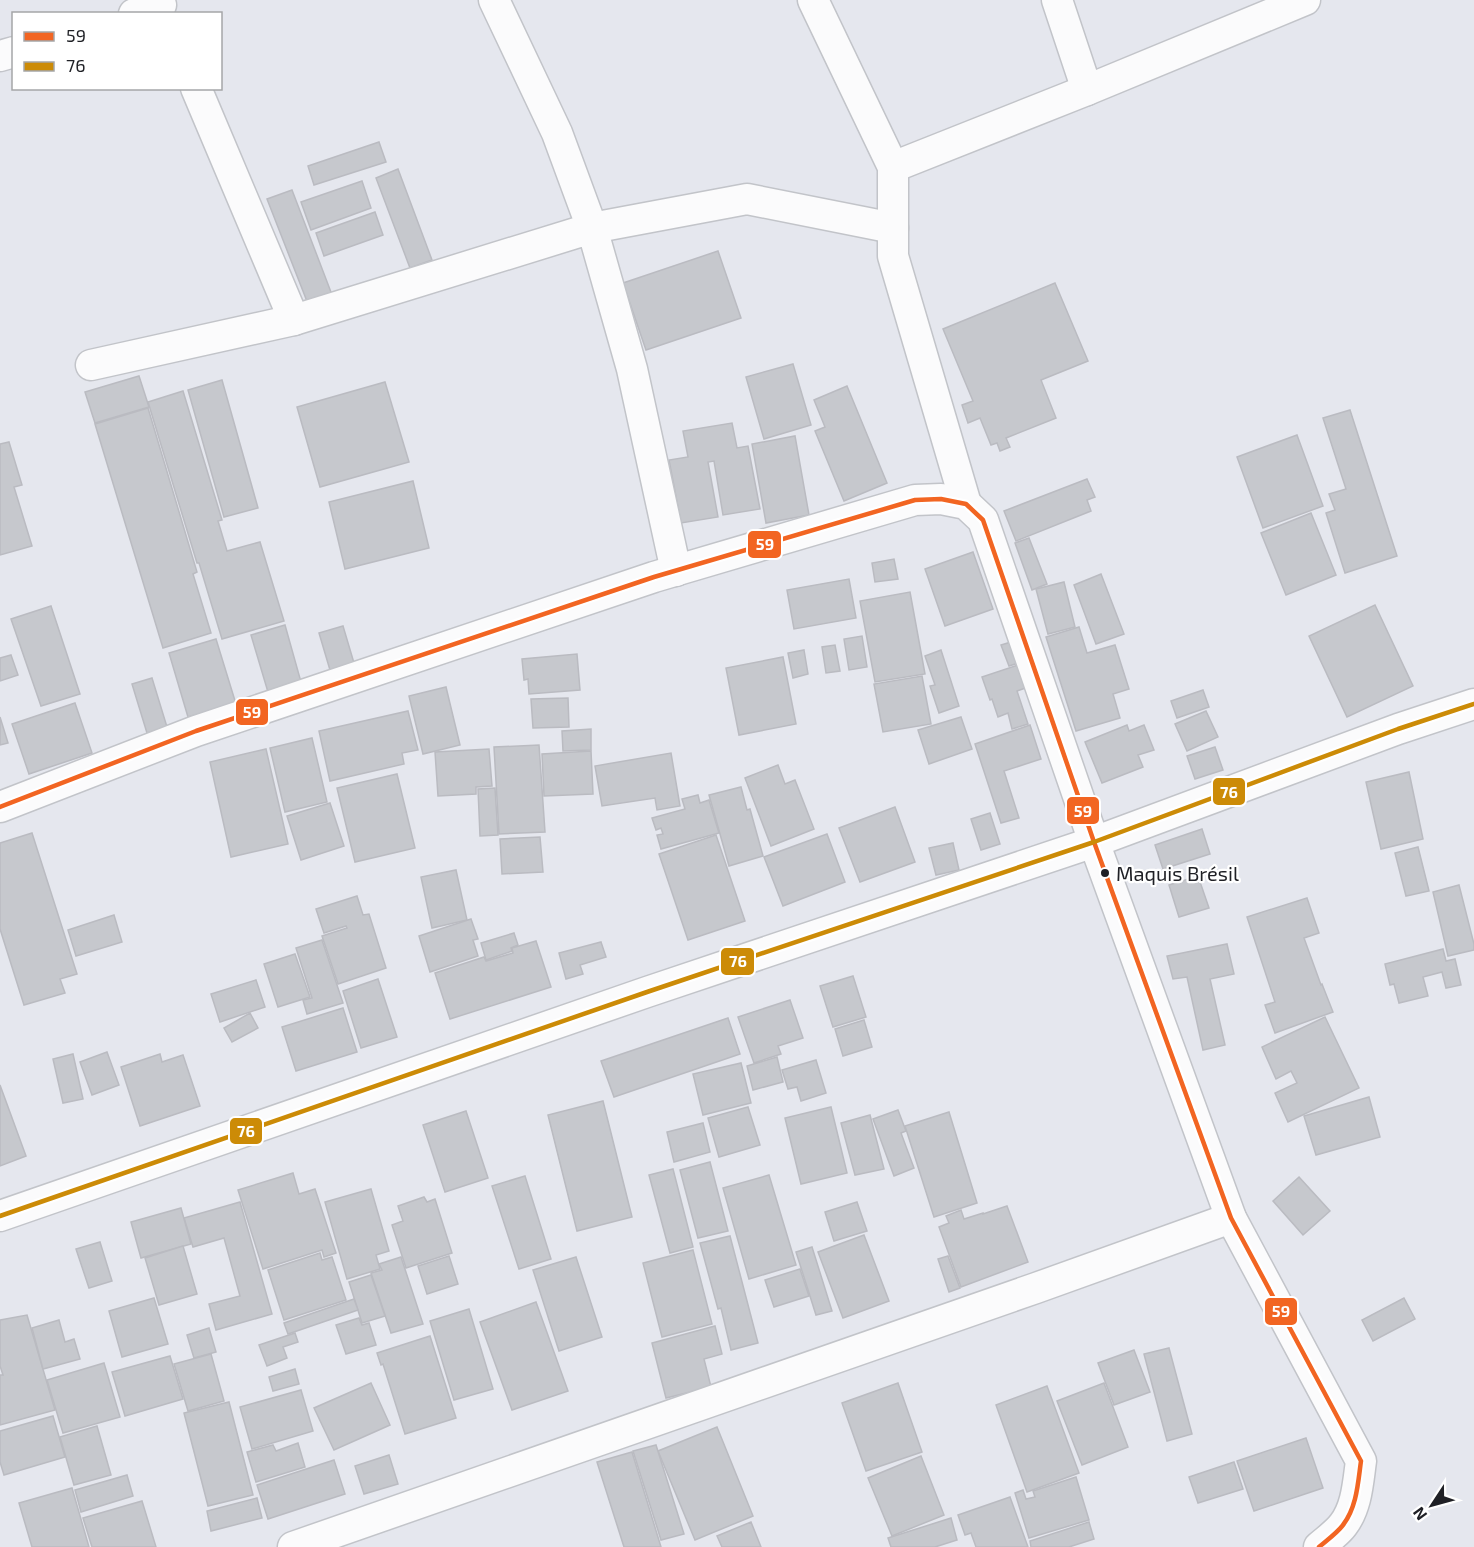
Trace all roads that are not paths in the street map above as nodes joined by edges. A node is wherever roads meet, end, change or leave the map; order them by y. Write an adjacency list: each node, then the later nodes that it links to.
1 (494, 0): 8 (street)
2 (813, 0): 7 (street)
3 (1057, 0): 6 (street)
4 (1305, 0): 6 (street)
5 (197, 90): 10 (street)
6 (1087, 90): 7 (street)
7 (893, 167): 9 (street)
8 (592, 228): 9 (street); 10 (street); 13 (street)
9 (893, 228): 12 (street)
10 (294, 320): 11 (street)
11 (92, 365)
12 (966, 504): 13 (street); 16 (street)
13 (676, 571): 15 (street)
14 (1474, 704): 16 (street)
15 (0, 807)
16 (1094, 842): 17 (street); 18 (street)
17 (0, 1216)
18 (1231, 1218): 19 (street); 20 (street)
19 (293, 1547)
20 (1319, 1547)

